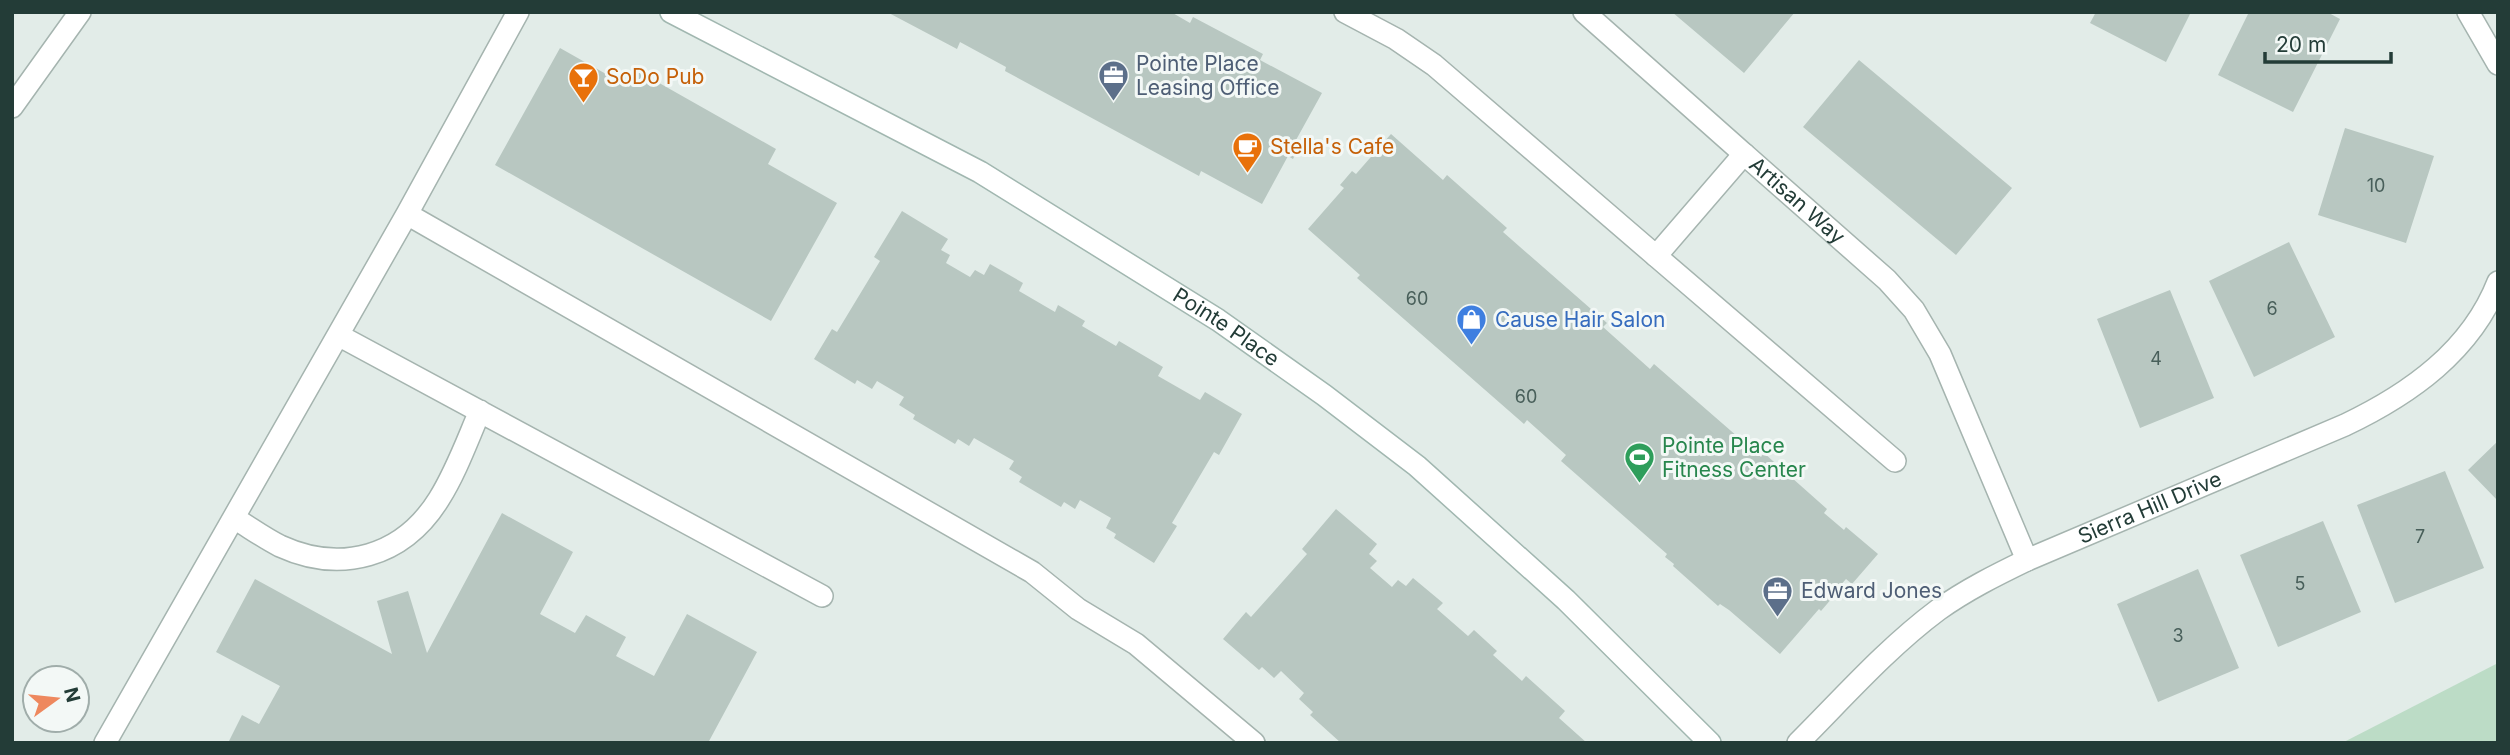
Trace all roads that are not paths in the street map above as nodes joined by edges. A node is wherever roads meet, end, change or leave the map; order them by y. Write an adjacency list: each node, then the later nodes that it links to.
1 (80, 12): 8 (street)
2 (518, 12): 10 (street)
3 (671, 12): 21 (street, Pointe Place)
4 (1345, 12): 11 (street)
5 (1584, 12): 9 (street)
6 (2468, 12): 7 (street)
7 (2498, 64)
8 (12, 107)
9 (1744, 154): 11 (street, Artisan Way); 17 (street, Artisan Way)
10 (407, 214): 13 (street); 20 (street)
11 (1656, 256): 15 (street)
12 (2498, 282): 17 (street, Sierra Hill Drive)
13 (338, 335): 14 (street); 16 (street)
14 (480, 411): 16 (street); 18 (street)
15 (1895, 461)
16 (234, 518): 19 (street)
17 (2027, 560): 22 (street, Sierra Hill Drive)
18 (822, 596)
19 (106, 743)
20 (1254, 743)
21 (1710, 743)
22 (1798, 743)

